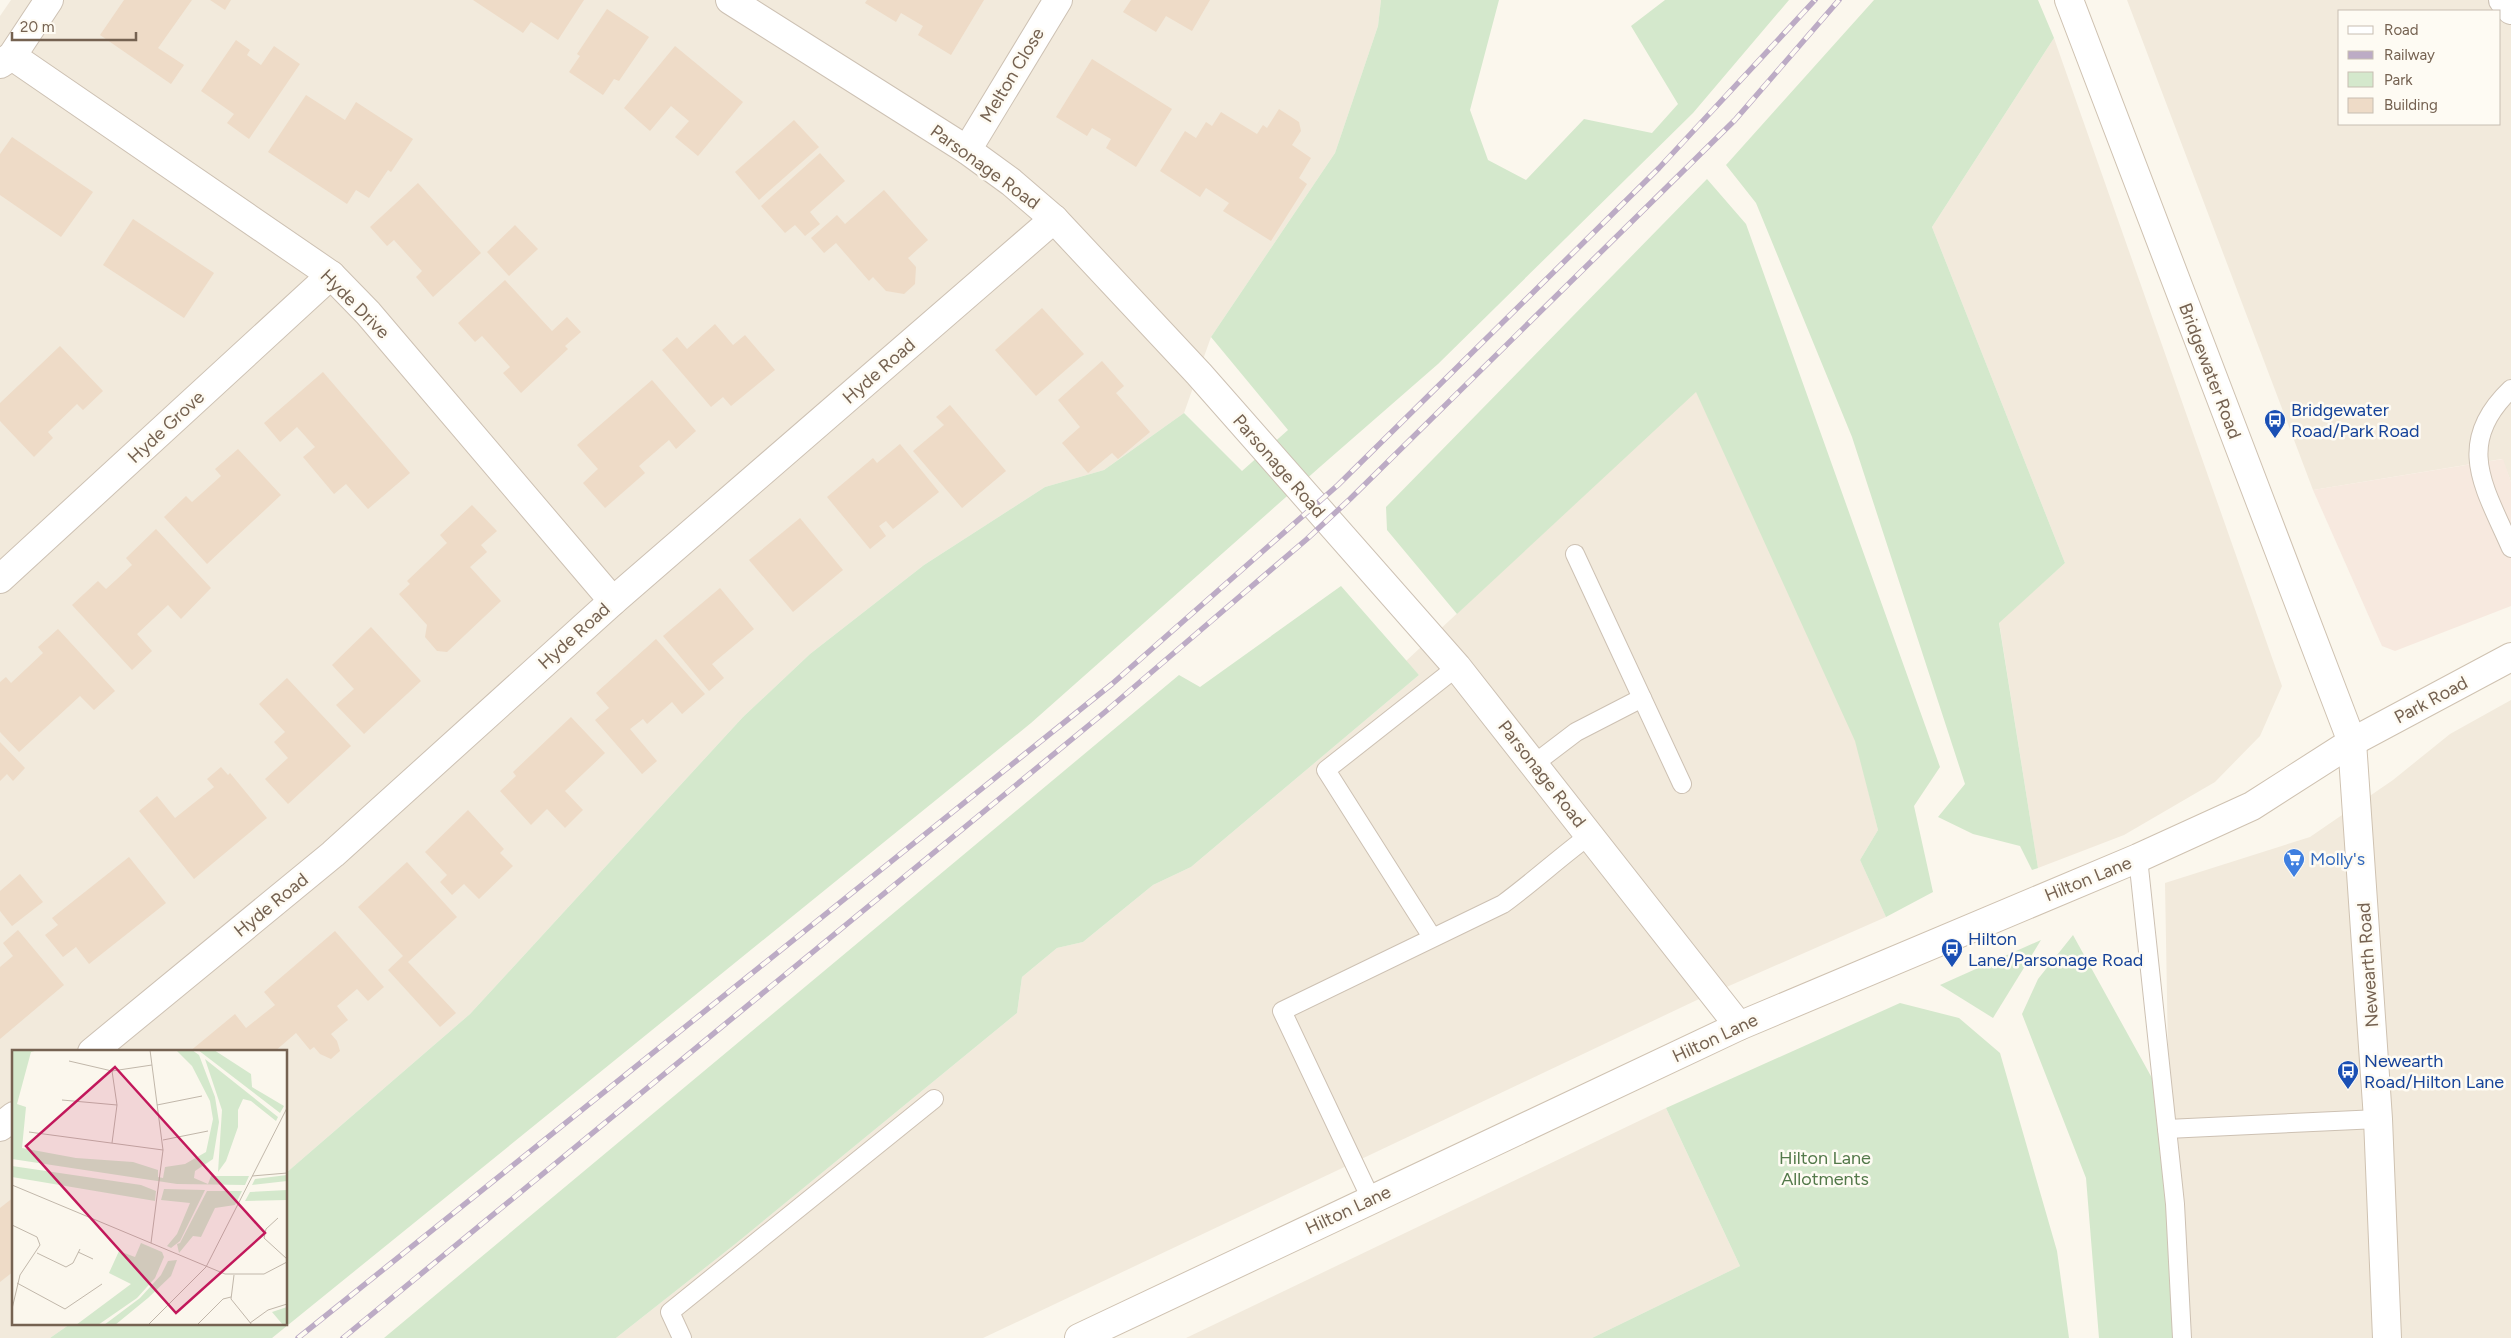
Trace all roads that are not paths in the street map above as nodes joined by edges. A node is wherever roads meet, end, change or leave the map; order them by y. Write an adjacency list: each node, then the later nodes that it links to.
1 (49, 0): 7 (street)
2 (730, 0): 8 (street, Parsonage Road)
3 (1058, 0): 8 (street, Melton Close)
4 (2069, 0): 19 (street, Bridgewater Road)
5 (2503, 0): 6 (street)
6 (2511, 10)
7 (6, 60): 10 (street, Hyde Drive)
8 (967, 150): 9 (street, Parsonage Road)
9 (1054, 219): 15 (street, Hyde Road); 17 (street, Parsonage Road)
10 (331, 275): 14 (street, Hyde Grove); 15 (street, Hyde Drive)
11 (2511, 389): 12 (lane)
12 (2511, 548)
13 (1575, 554): 18 (lane)
14 (0, 579)
15 (612, 601): 26 (street, Hyde Road)
16 (2511, 657): 19 (street, Park Road)
17 (1457, 667): 20 (street, Parsonage Road); 24 (lane)
18 (1642, 698): 20 (lane); 21 (lane)
19 (2352, 742): 23 (street, Hilton Lane); 29 (street, Newearth Road)
20 (1534, 764): 22 (street, Parsonage Road)
21 (1682, 784)
22 (1590, 835): 24 (lane); 25 (street, Parsonage Road)
23 (2138, 858): 25 (street, Hilton Lane); 31 (lane)
24 (1432, 938): 32 (lane)
25 (1739, 1026): 32 (street, Hilton Lane)
26 (94, 1050)
27 (934, 1099): 33 (lane)
28 (12, 1118): 30 (street)
29 (2378, 1119): 31 (lane); 36 (street, Newearth Road)
30 (0, 1127)
31 (2167, 1129): 35 (lane)
32 (1371, 1199): 34 (street, Hilton Lane)
33 (682, 1338)
34 (1079, 1338)
35 (2182, 1338)
36 (2387, 1338)

